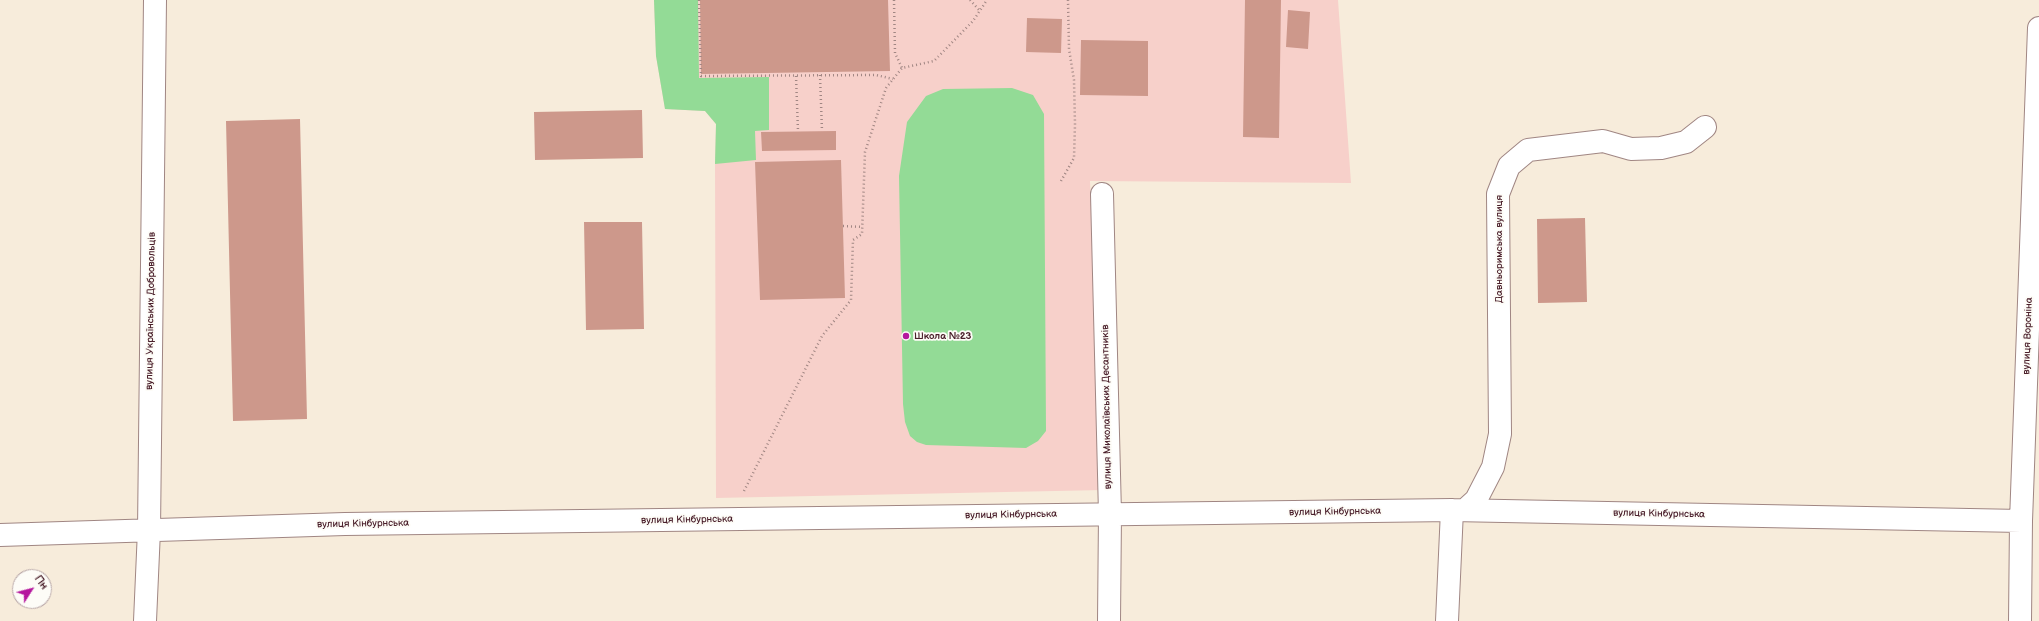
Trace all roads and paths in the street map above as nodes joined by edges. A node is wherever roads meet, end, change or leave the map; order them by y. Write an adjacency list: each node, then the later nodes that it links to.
1 (155, 0): 24 (street, вулиця Українських Добровольців)
2 (699, 0): 10 (path)
3 (894, 0): 9 (path)
4 (970, 0): 7 (path)
5 (987, 0): 7 (path)
6 (1068, 0): 16 (path)
7 (980, 11): 9 (path)
8 (2039, 28): 23 (street, вулиця Вороніна)
9 (902, 68): 12 (path)
10 (796, 76): 11 (path); 14 (path)
11 (820, 76): 12 (path); 15 (path)
12 (893, 79): 19 (path)
13 (1705, 127): 20 (street, Давньоримська вулиця)
14 (798, 131)
15 (822, 131)
16 (1061, 181)
17 (1102, 194): 21 (street, вулиця Миколаївських Десантників)
18 (844, 226): 19 (path)
19 (863, 227): 22 (path)
20 (1458, 510): 21 (street, вулиця Кінбурнська); 23 (street, вулиця Кінбурнська); 28 (street)
21 (1110, 514): 22 (street, вулиця Кінбурнська); 27 (street, вулиця Миколаївських Десантників)
22 (728, 519): 24 (street, вулиця Кінбурнська)
23 (2022, 521): 29 (street, вулиця Вороніна)
24 (148, 530): 25 (street, вулиця Кінбурнська); 26 (street, вулиця Українських Добровольців)
25 (0, 535)
26 (145, 621)
27 (1109, 621)
28 (1447, 621)
29 (2020, 621)

